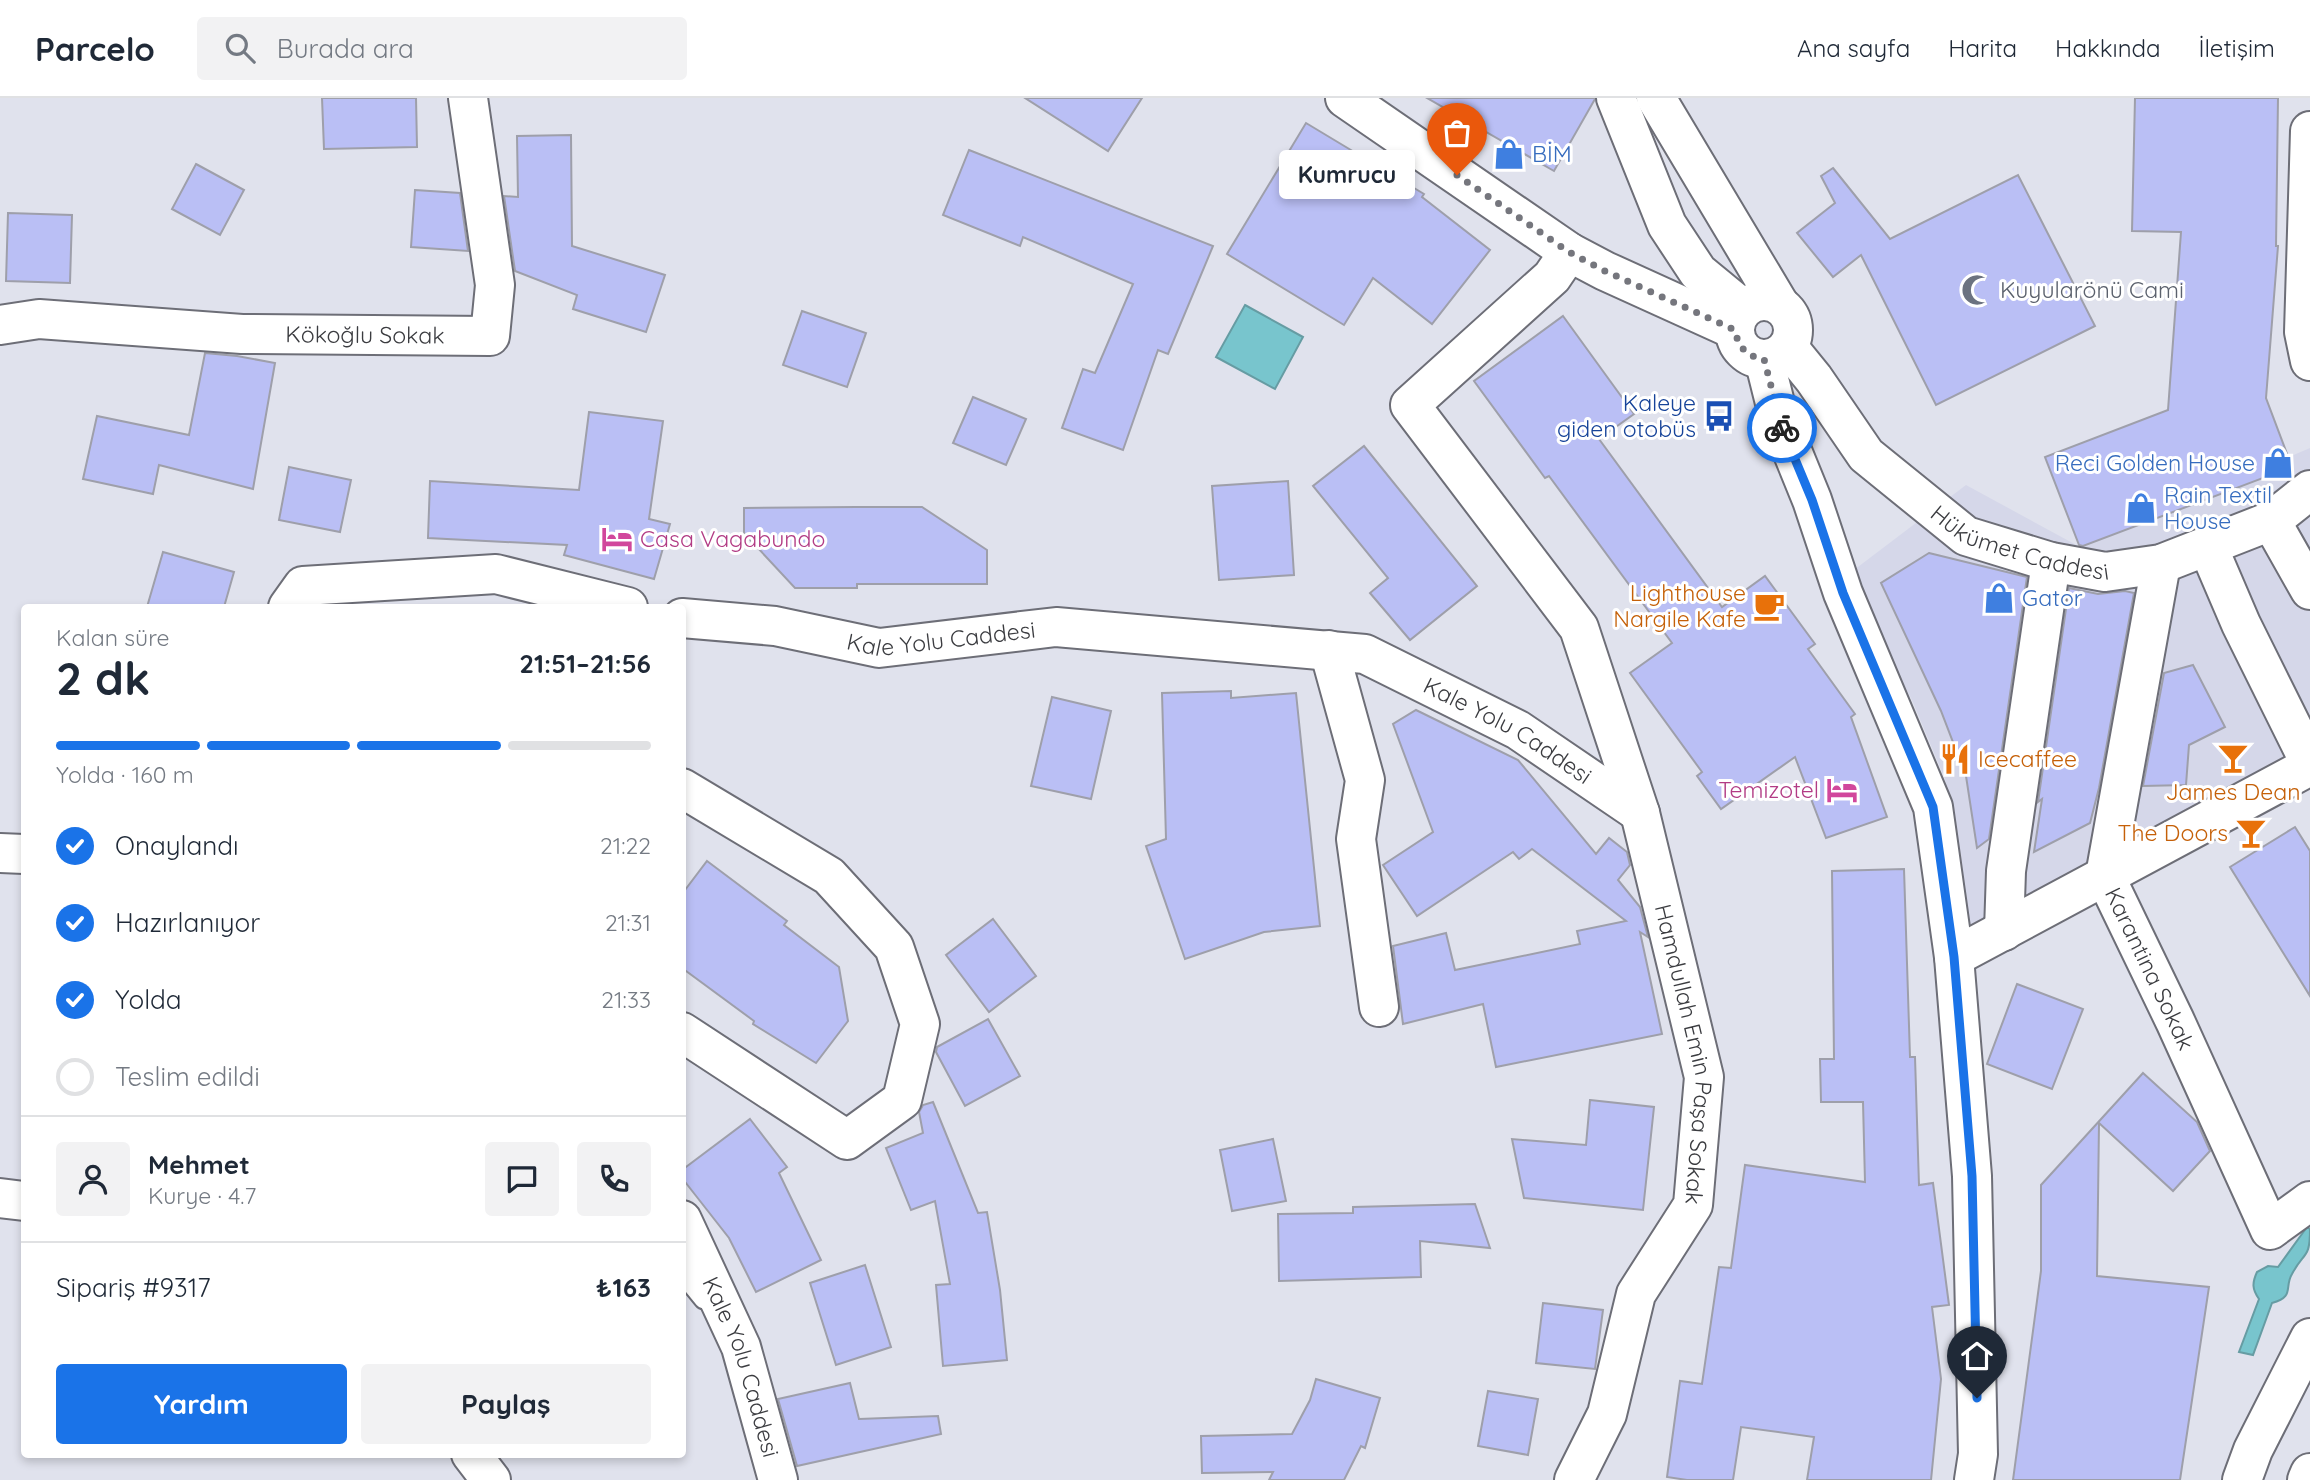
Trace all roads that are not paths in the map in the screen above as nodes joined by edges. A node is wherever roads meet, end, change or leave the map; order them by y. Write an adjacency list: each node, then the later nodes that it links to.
1 (468, 98): 9 (street, Kökoğlu Sokak)
2 (1345, 98): 7 (street)
3 (1616, 98): 8 (street)
4 (1656, 98): 8 (street)
5 (2310, 131): 6 (street)
6 (2309, 170): 11 (street)
7 (1569, 252): 8 (street); 24 (street, Kale Yolu Caddesi)
8 (1752, 315): 10 (street); 10 (street)
9 (0, 326)
10 (1776, 353): 15 (street, Hükümet Caddesi); 29 (street)
11 (2310, 361)
12 (2310, 490): 13 (street, Hükümet Caddesi)
13 (2271, 521): 14 (street, Hükümet Caddesi); 17 (street)
14 (2208, 547): 16 (street, Hükümet Caddesi); 22 (street)
15 (2051, 562): 16 (street, Hükümet Caddesi); 28 (street)
16 (2161, 564): 27 (street, Karantina Sokak)
17 (2310, 590)
18 (290, 604): 19 (street)
19 (616, 604)
20 (686, 618): 21 (street, Kale Yolu Caddesi)
21 (1329, 650): 24 (street, Kale Yolu Caddesi); 30 (street)
22 (2310, 764): 27 (street)
23 (686, 790): 31 (street)
24 (1640, 813): 43 (street, Hamdullah Emin Paşa Sokak)
25 (0, 853): 26 (street)
26 (21, 854)
27 (2105, 876): 28 (street); 34 (street, Karantina Sokak)
28 (2004, 931): 29 (street)
29 (1954, 957): 44 (street)
30 (1379, 1007)
31 (686, 1035)
32 (0, 1198): 33 (street)
33 (21, 1201)
34 (2310, 1201)
35 (686, 1229): 38 (street, Kale Yolu Caddesi)
36 (686, 1277): 38 (lane)
37 (2310, 1338): 45 (street)
38 (741, 1347): 42 (street, Kale Yolu Caddesi)
39 (474, 1458): 41 (street)
40 (2310, 1473): 46 (street)
41 (491, 1480)
42 (778, 1480)
43 (1574, 1480)
44 (1974, 1480)
45 (2242, 1480)
46 (2306, 1480)

